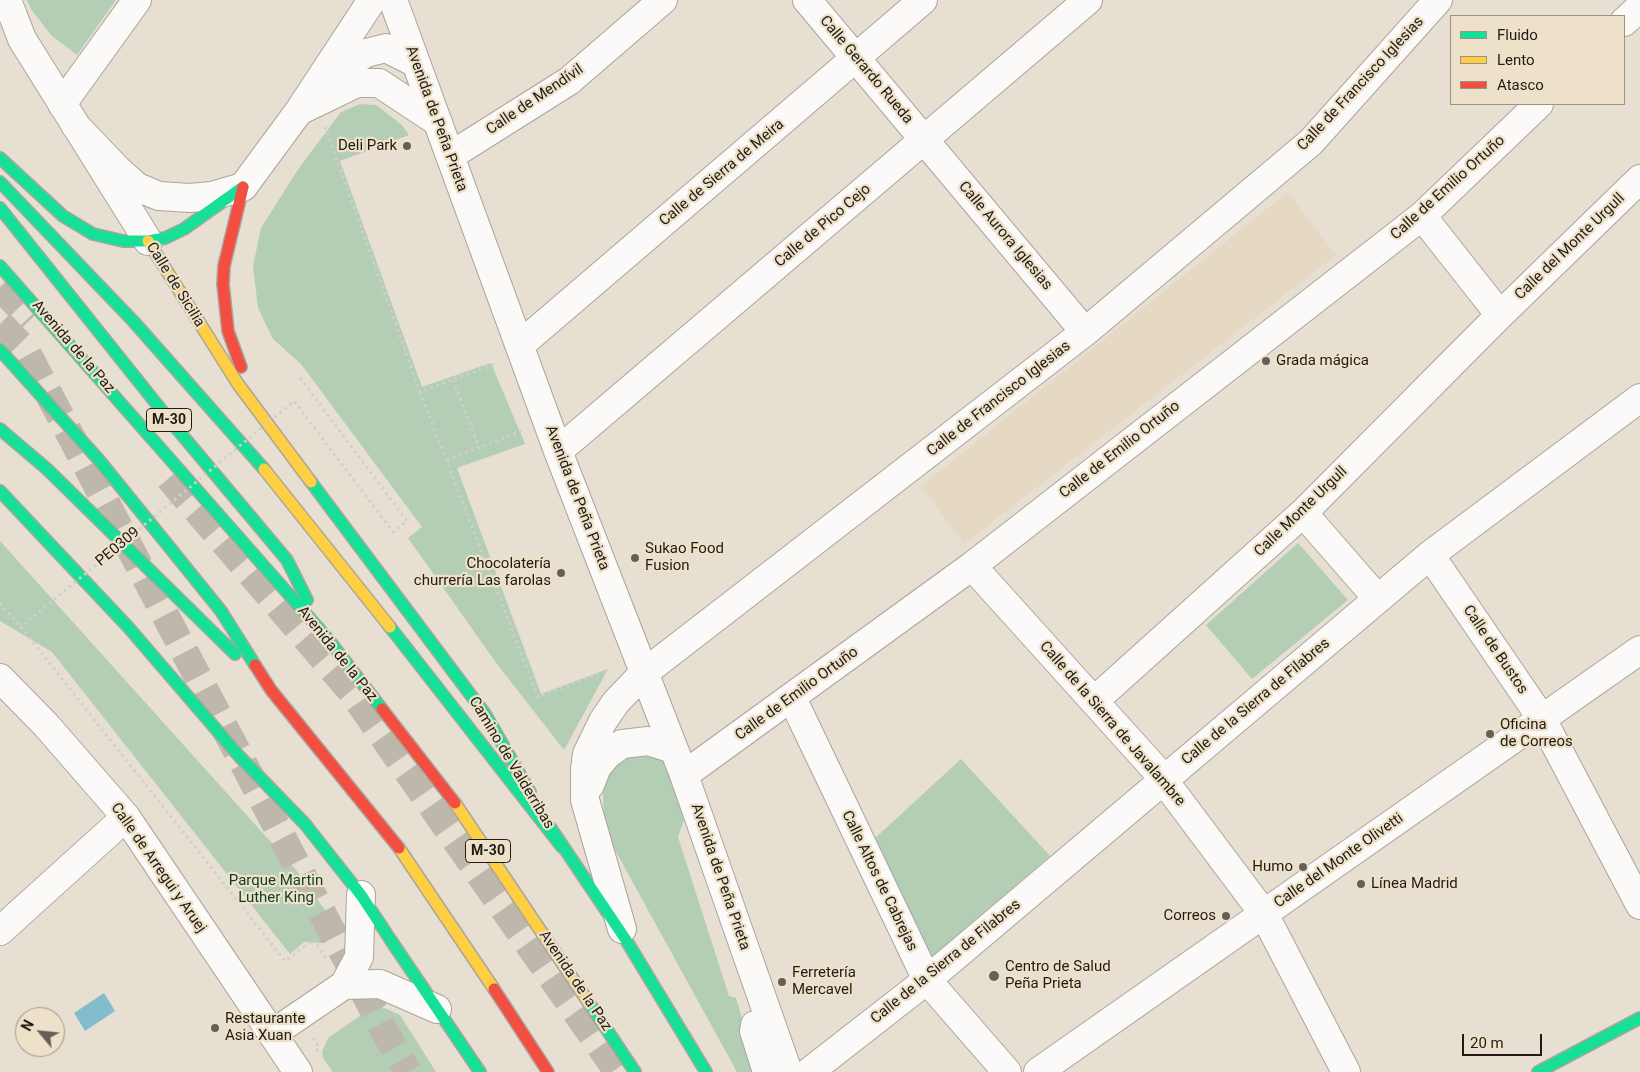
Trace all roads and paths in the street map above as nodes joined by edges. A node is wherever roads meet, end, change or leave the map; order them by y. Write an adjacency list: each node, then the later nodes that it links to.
1 (7, 0): 16 (street, Calle de Sicilia)
2 (137, 0): 16 (street)
3 (372, 0): 15 (street)
4 (393, 0): 13 (street, Avenida de Peña Prieta)
5 (663, 0): 20 (street, Calle de Mendívil)
6 (807, 0): 12 (street, Calle Gerardo Rueda)
7 (923, 0): 12 (street, Calle de Sierra de Meira)
8 (1088, 0): 19 (street, Calle de Pico Cejo)
9 (1438, 0): 30 (street, Calle de Francisco Iglesias)
10 (1640, 6): 11 (street)
11 (1625, 21)
12 (857, 58): 19 (street, Calle Gerardo Rueda); 32 (street, Calle de Sierra de Meira)
13 (416, 63): 15 (street); 17 (street, Avenida de Peña Prieta)
14 (1538, 105): 26 (street, Calle de Emilio Ortuño)
15 (299, 111): 17 (street); 24 (street)
16 (68, 114): 24 (street, Calle de Sicilia); 27 (street, Calle de Sicilia)
17 (438, 122): 20 (street, Avenida de Peña Prieta)
18 (324, 126): 35 (path)
19 (925, 139): 30 (street, Calle Aurora Iglesias); 41 (street, Calle de Pico Cejo)
20 (450, 156): 32 (street, Avenida de Peña Prieta)
21 (0, 158): 27 (main road)
22 (1640, 179): 29 (street, Calle del Monte Urgull)
23 (0, 182): 64 (main road)
24 (242, 187): 27 (main road); 39 (main road)
25 (0, 208): 50 (main road, M-30)
26 (1422, 216): 29 (street); 46 (street, Calle de Emilio Ortuño)
27 (148, 241): 39 (main road, Calle de Sicilia)
28 (0, 266): 50 (main road, Avenida de la Paz / M-30)
29 (1500, 315): 44 (street, Calle Monte Urgull)
30 (1085, 332): 53 (street, Calle de Francisco Iglesias)
31 (0, 350): 55 (main road)
32 (511, 353): 34 (path); 41 (street, Avenida de Peña Prieta)
33 (300, 378): 49 (path, PE0309, bridge)
34 (453, 380): 35 (path); 40 (path)
35 (420, 392): 42 (path)
36 (1640, 398): 45 (street, Calle de la Sierra de Filabres)
37 (0, 429): 55 (main road)
38 (525, 429): 40 (path)
39 (282, 441): 64 (main road, Camino de Valderribas)
40 (479, 447): 42 (path)
41 (558, 451): 53 (street, Avenida de Peña Prieta)
42 (446, 460): 52 (path)
43 (0, 491): 65 (main road)
44 (1303, 513): 47 (street); 57 (street, Calle Monte Urgull)
45 (1430, 555): 47 (street, Calle de la Sierra de Filabres); 58 (street, Calle de Bustos)
46 (972, 566): 56 (street, Calle de Emilio Ortuño); 57 (street, Calle de la Sierra de Javalambre)
47 (1378, 599): 61 (street, Calle de la Sierra de Filabres)
48 (0, 603): 49 (path)
49 (21, 627): 69 (path, bridge)
50 (328, 639): 80 (main road, Avenida de la Paz / M-30)
51 (1640, 650): 58 (street, Calle del Monte Olivetti)
52 (612, 669)
53 (644, 673): 59 (street, Avenida de Peña Prieta); 62 (street, Calle de Francisco Iglesias)
54 (0, 678): 63 (street, Calle de Arregui y Aruej)
55 (271, 690): 79 (main road)
56 (792, 698): 60 (street, Calle de Emilio Ortuño); 71 (street, Calle Altos de Cabrejas)
57 (1094, 701): 61 (street, Calle de la Sierra de Javalambre)
58 (1542, 719): 66 (street, Calle de Bustos); 67 (street, Calle del Monte Olivetti)
59 (673, 749): 60 (street, Avenida de Peña Prieta); 62 (street)
60 (684, 775): 73 (street, Avenida de Peña Prieta)
61 (1164, 780): 67 (street, Calle de la Sierra de Javalambre); 71 (street, Calle de la Sierra de Filabres)
62 (585, 800): 70 (street, Calle de Francisco Iglesias)
63 (126, 817): 68 (street); 76 (street, Calle de Arregui y Aruej)
64 (562, 847): 70 (main road, Camino de Valderribas)
65 (361, 896): 72 (street); 74 (main road)
66 (1640, 905)
67 (1264, 914): 86 (street, Calle del Monte Olivetti); 87 (street, Calle de la Sierra de Javalambre)
68 (0, 931)
69 (314, 939)
70 (626, 940): 81 (main road, Camino de Valderribas)
71 (927, 980): 84 (street, Calle de la Sierra de Filabres); 85 (street, Calle Altos de Cabrejas)
72 (344, 985): 74 (street); 76 (street)
73 (761, 997): 82 (street); 83 (street, Avenida de Peña Prieta)
74 (437, 1008): 78 (main road)
75 (1640, 1018): 88 (main road)
76 (272, 1034): 77 (street, Calle de Arregui y Aruej)
77 (298, 1072)
78 (480, 1072)
79 (548, 1072)
80 (635, 1072)
81 (706, 1072)
82 (767, 1072)
83 (788, 1072)
84 (810, 1072)
85 (1007, 1072)
86 (1038, 1072)
87 (1346, 1072)
88 (1538, 1072)

